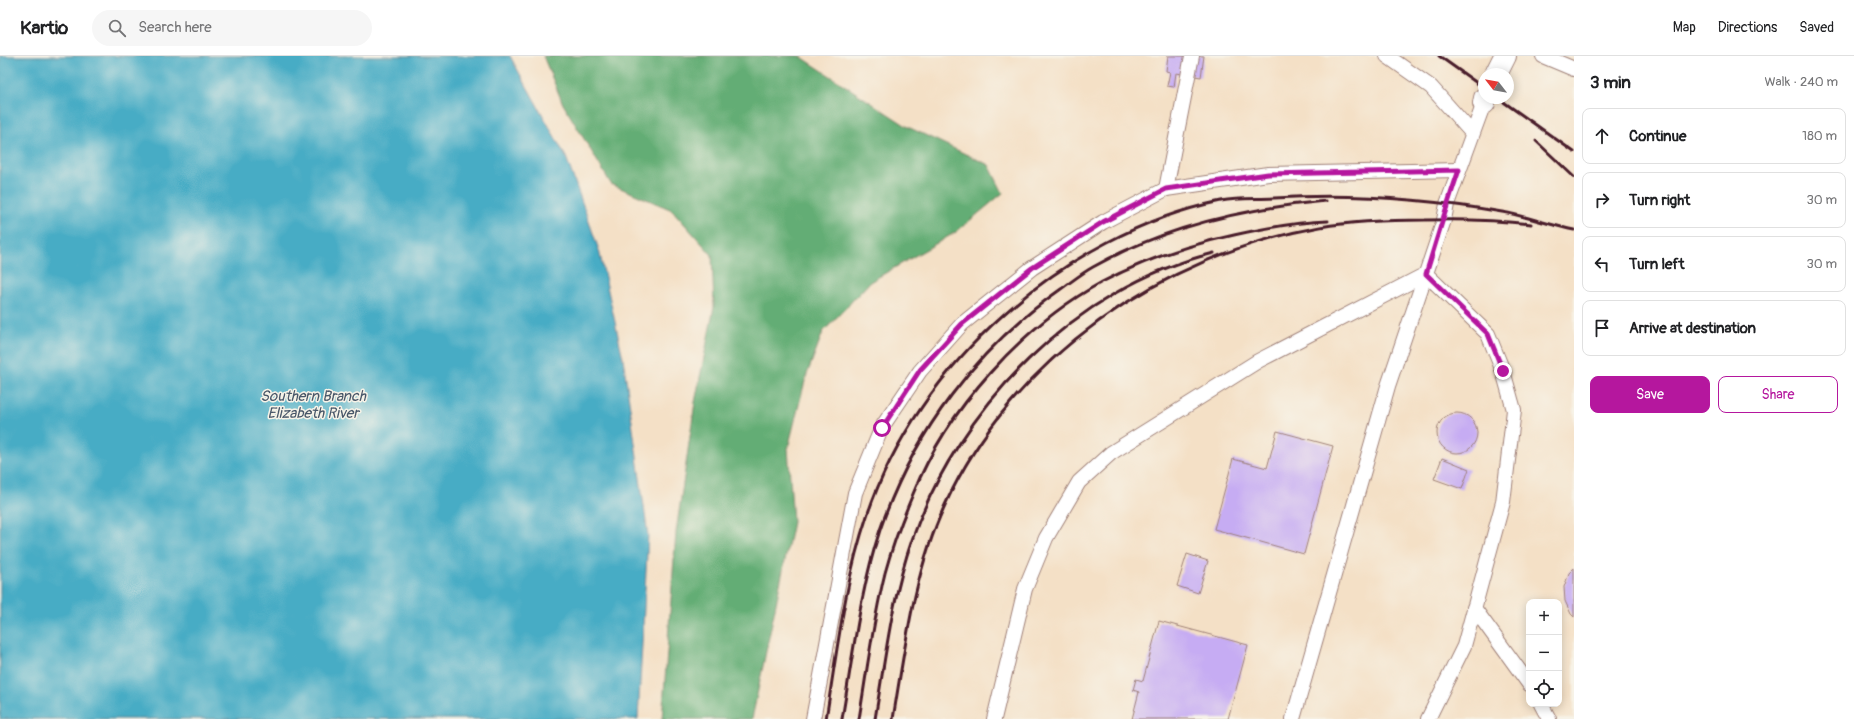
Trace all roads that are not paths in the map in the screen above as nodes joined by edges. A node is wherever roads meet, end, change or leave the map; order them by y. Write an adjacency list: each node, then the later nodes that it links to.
1 (1192, 56): 10 (lane)
2 (1387, 56): 8 (lane)
3 (1505, 56): 5 (street)
4 (1543, 56): 6 (lane)
5 (1499, 68)
6 (1574, 69)
7 (1483, 104): 8 (lane)
8 (1472, 133): 9 (lane)
9 (1459, 170): 10 (lane); 11 (lane)
10 (1166, 189): 15 (lane)
11 (1426, 274): 12 (lane); 16 (lane); 17 (lane)
12 (1474, 608): 13 (lane); 18 (lane)
13 (1526, 680)
14 (1543, 707): 19 (lane)
15 (813, 719)
16 (994, 719)
17 (1293, 719)
18 (1428, 719)
19 (1550, 719)

